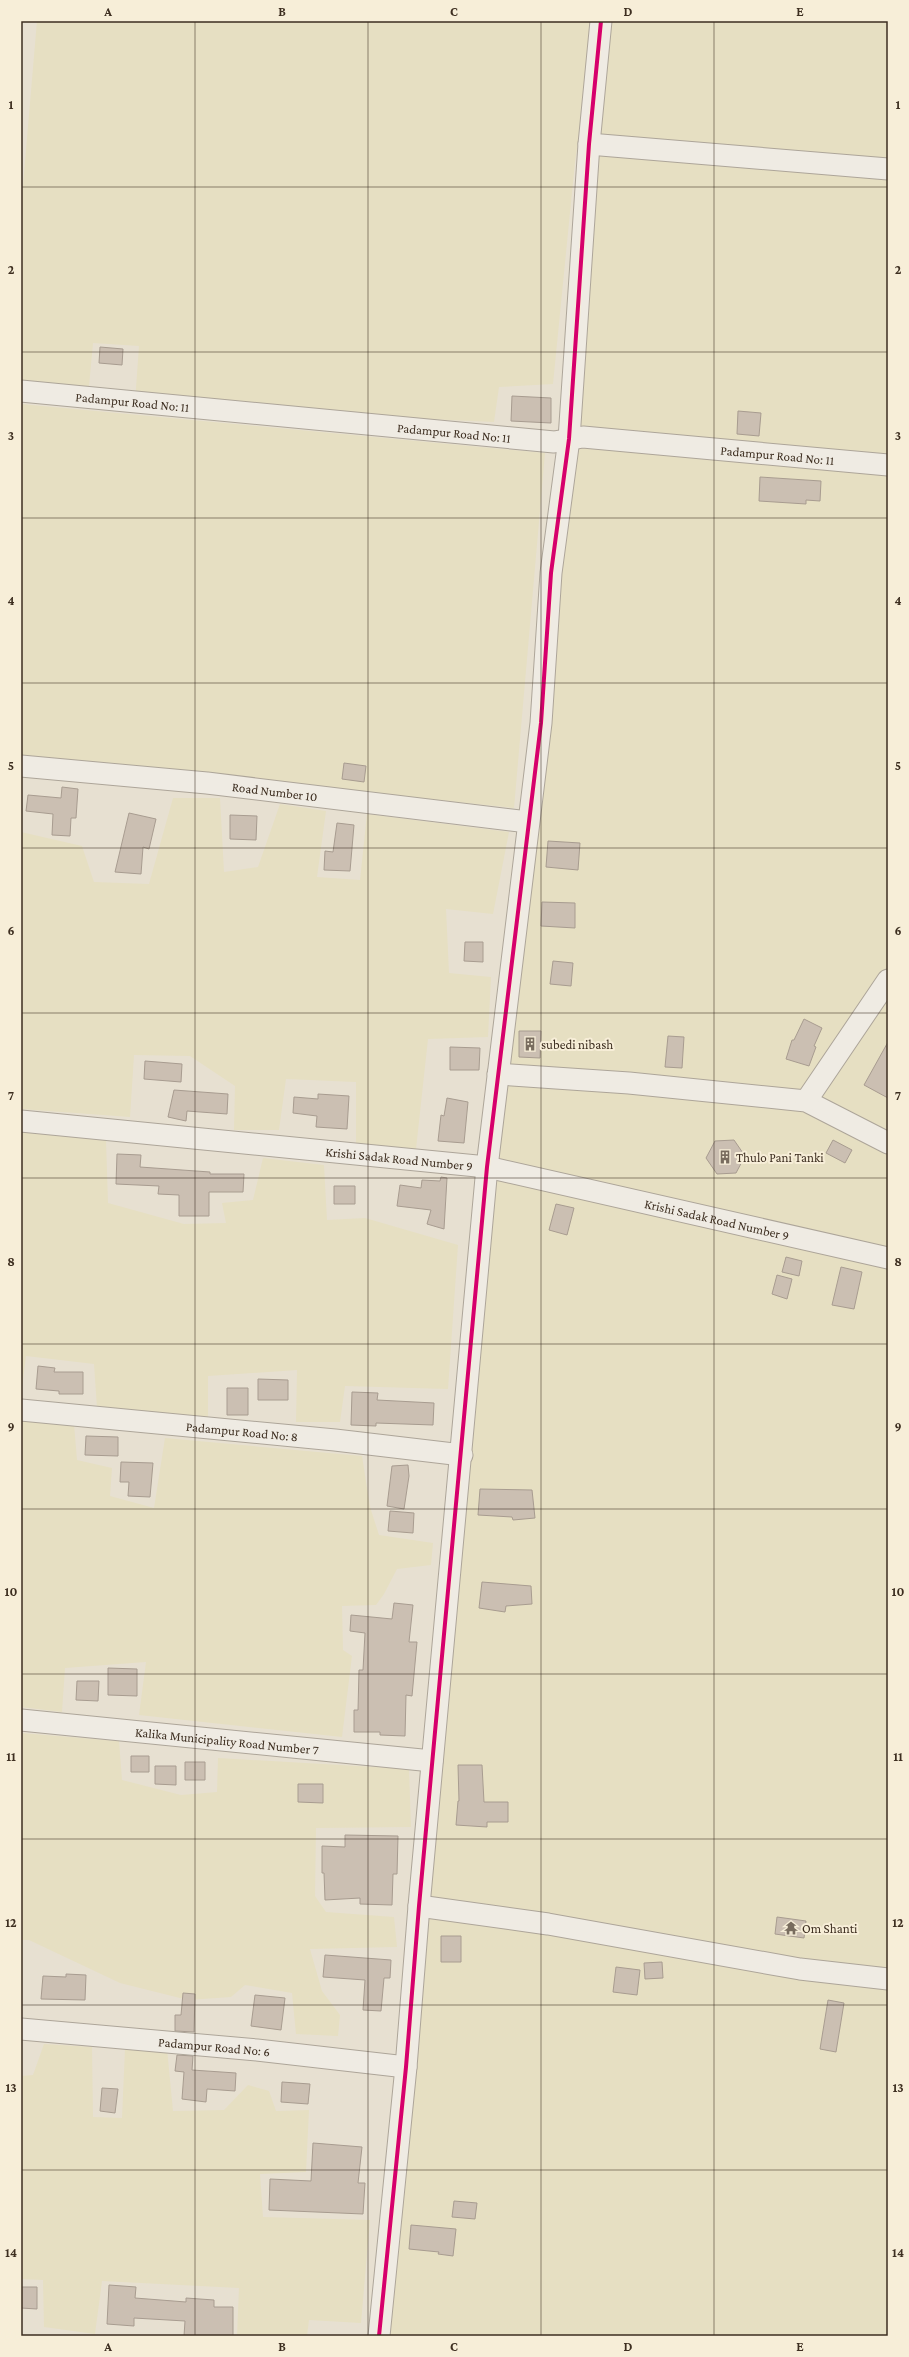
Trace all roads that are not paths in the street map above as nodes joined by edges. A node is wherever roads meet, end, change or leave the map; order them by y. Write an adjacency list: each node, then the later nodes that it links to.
1 (601, 21): 2 (street)
2 (589, 144): 3 (street); 5 (street)
3 (888, 169)
4 (21, 391): 5 (street, Padampur Road No: 11)
5 (569, 440): 6 (street, Padampur Road No: 11); 8 (street)
6 (888, 465)
7 (21, 766): 8 (street, Road Number 10)
8 (528, 822): 10 (street)
9 (888, 980): 11 (street)
10 (498, 1074): 11 (street); 14 (street)
11 (806, 1101): 13 (street)
12 (21, 1121): 14 (street, Krishi Sadak Road Number 9)
13 (888, 1143)
14 (487, 1167): 15 (street, Krishi Sadak Road Number 9); 17 (street)
15 (888, 1258)
16 (21, 1410): 17 (street, Padampur Road No: 8)
17 (462, 1455): 19 (street)
18 (21, 1720): 19 (street, Kalika Municipality Road Number 7)
19 (432, 1761): 20 (street)
20 (419, 1906): 21 (street); 23 (street)
21 (888, 1979)
22 (21, 2029): 23 (street, Padampur Road No: 6)
23 (406, 2067): 24 (street)
24 (379, 2336)

